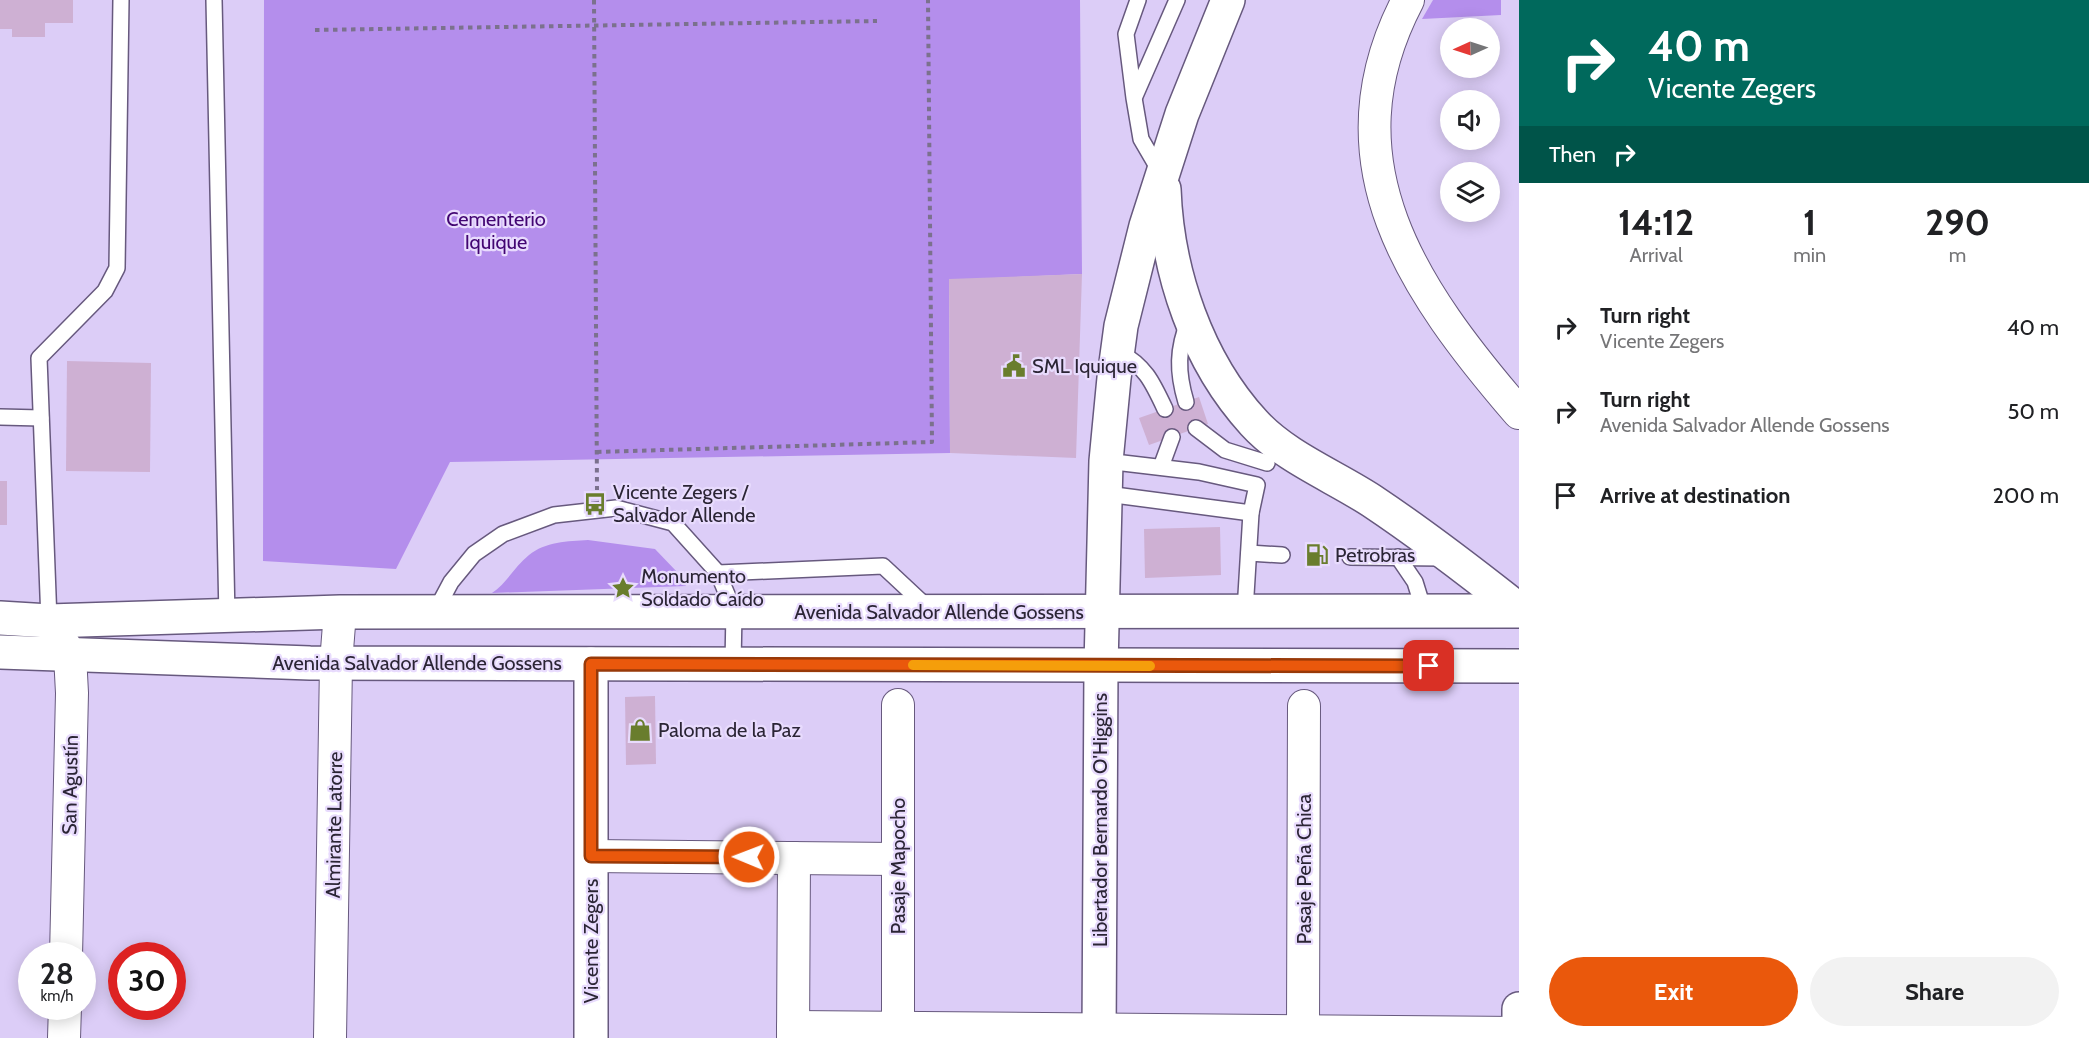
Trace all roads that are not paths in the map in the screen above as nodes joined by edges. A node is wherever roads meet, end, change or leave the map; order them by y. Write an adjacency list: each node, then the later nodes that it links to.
1 (121, 0): 15 (lane)
2 (214, 0): 38 (lane)
3 (1138, 0): 7 (lane)
4 (1177, 0): 7 (lane)
5 (1228, 0): 8 (main road, Libertador Bernardo O'Higgins)
6 (1408, 0): 13 (street)
7 (1134, 98): 8 (lane)
8 (1163, 177): 9 (main road, Libertador Bernardo O'Higgins); 10 (main road, Libertador Bernardo O'Higgins)
9 (1190, 317): 11 (lane); 18 (main road, Libertador Bernardo O'Higgins)
10 (1118, 351): 12 (lane); 19 (main road, Libertador Bernardo O'Higgins)
11 (1186, 402)
12 (1165, 409)
13 (1519, 413)
14 (0, 417): 15 (lane)
15 (41, 418): 40 (lane)
16 (1196, 428): 18 (lane)
17 (1172, 436): 20 (lane)
18 (1273, 453): 21 (lane); 28 (main road, Libertador Bernardo O'Higgins)
19 (1106, 461): 20 (lane); 22 (main road, Libertador Bernardo O'Higgins)
20 (1161, 466): 21 (lane)
21 (1257, 485): 23 (lane)
22 (1107, 494): 23 (lane); 37 (main road, Libertador Bernardo O'Higgins)
23 (1251, 513): 24 (lane)
24 (1249, 553): 25 (lane); 32 (lane)
25 (1282, 555)
26 (1350, 557): 27 (lane)
27 (1398, 557): 28 (lane); 33 (lane)
28 (1451, 558): 30 (main road, Libertador Bernardo O'Higgins)
29 (718, 573): 31 (lane); 35 (lane); 36 (lane)
30 (1519, 610): 33 (main road, Avenida Salvador Allende Gossens)
31 (734, 611): 35 (main road, Avenida Salvador Allende Gossens); 36 (main road, Avenida Salvador Allende Gossens); 45 (lane)
32 (1245, 611): 33 (main road, Avenida Salvador Allende Gossens); 37 (main road, Avenida Salvador Allende Gossens)
33 (1424, 611)
34 (340, 612): 35 (main road, Avenida Salvador Allende Gossens); 38 (main road, Avenida Salvador Allende Gossens); 43 (street, Almirante Latorre)
35 (435, 612)
36 (932, 612): 37 (main road, Avenida Salvador Allende Gossens)
37 (1102, 612): 46 (main road, Libertador Bernardo O'Higgins)
38 (227, 617): 40 (main road, Avenida Salvador Allende Gossens)
39 (0, 618): 40 (main road, Avenida Salvador Allende Gossens)
40 (49, 621): 42 (street, San Agustín)
41 (0, 652): 42 (main road, Avenida Salvador Allende Gossens)
42 (70, 655): 43 (main road, Avenida Salvador Allende Gossens); 53 (street, San Agustín)
43 (336, 663): 44 (main road, Avenida Salvador Allende Gossens); 62 (street, Almirante Latorre)
44 (591, 664): 45 (main road, Avenida Salvador Allende Gossens); 50 (main road, Vicente Zegers)
45 (733, 664): 46 (main road, Avenida Salvador Allende Gossens)
46 (1101, 666): 47 (main road, Avenida Salvador Allende Gossens); 60 (main road, Libertador Bernardo O'Higgins)
47 (1519, 666)
48 (898, 705): 52 (street, Pasaje Mapocho)
49 (1304, 706): 57 (street, Pasaje Peña Chica)
50 (591, 856): 51 (street); 63 (main road, Vicente Zegers)
51 (794, 858): 52 (street); 59 (street)
52 (898, 859): 56 (street, Pasaje Mapocho)
53 (66, 942)
54 (1519, 1009): 58 (main road)
55 (65, 1020): 61 (street)
56 (898, 1028): 59 (street); 60 (street)
57 (1303, 1031): 58 (street); 60 (street)
58 (1519, 1032): 64 (main road)
59 (793, 1033)
60 (1099, 1034)
61 (64, 1038)
62 (330, 1038)
63 (591, 1038)
64 (1519, 1038)

